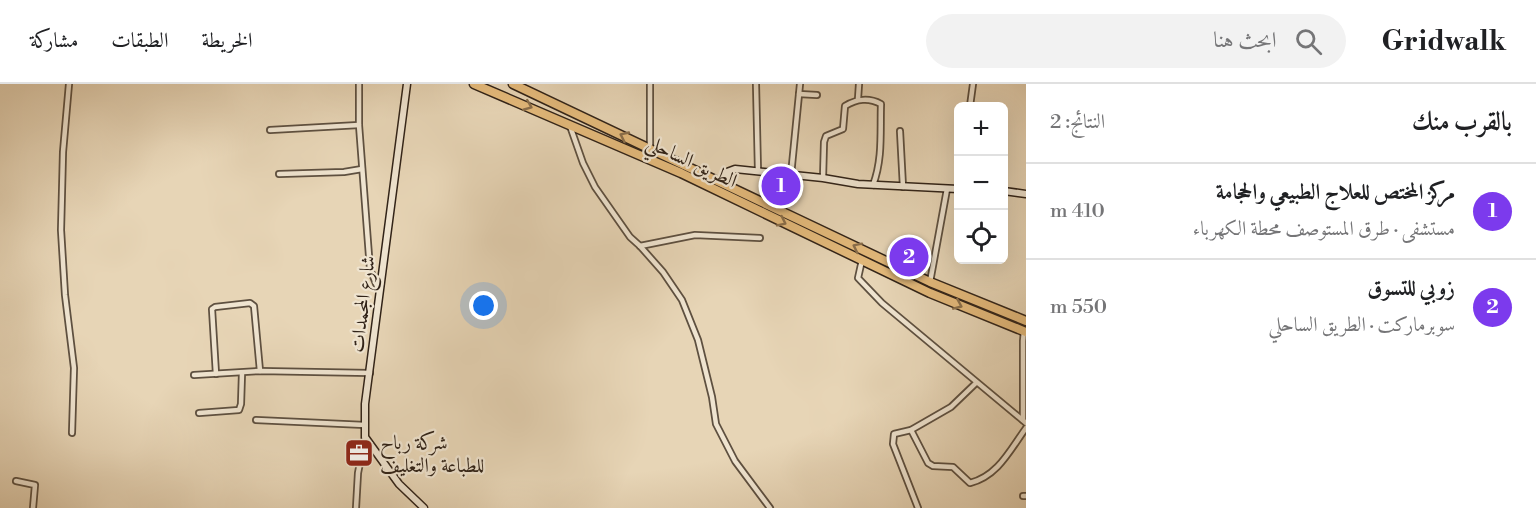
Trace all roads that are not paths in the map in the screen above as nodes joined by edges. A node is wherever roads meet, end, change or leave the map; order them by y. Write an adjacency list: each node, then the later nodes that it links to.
1 (69, 84): 52 (street)
2 (359, 84): 17 (street)
3 (407, 84): 37 (main road, شارع المجمدات)
4 (474, 84): 16 (highway, الطريق الساحلي, one-way to 16)
5 (513, 84): 11 (highway, الطريق الساحلي)
6 (650, 84): 20 (street)
7 (756, 84): 22 (street)
8 (800, 84): 12 (street)
9 (859, 84): 14 (street)
10 (973, 84): 15 (street)
11 (532, 88): 20 (highway, الطريق الساحلي, one-way to 11)
12 (799, 94): 13 (street); 24 (street)
13 (817, 95)
14 (858, 99): 25 (street); 26 (street)
15 (971, 102)
16 (569, 123): 29 (highway, الطريق الساحلي); 34 (street)
17 (359, 124): 18 (street); 21 (street)
18 (270, 130)
19 (900, 131): 27 (street)
20 (650, 148): 29 (highway, الطريق الساحلي)
21 (362, 169): 23 (street); 37 (street)
22 (758, 171): 24 (main road); 29 (main road)
23 (279, 174)
24 (791, 175): 25 (main road)
25 (823, 178): 26 (main road)
26 (873, 185): 27 (main road)
27 (903, 187): 30 (main road)
28 (954, 188): 30 (main road)
29 (725, 189): 35 (highway, الطريق الساحلي, one-way to 35); 36 (highway, الطريق الساحلي, one-way to 29)
30 (947, 189): 36 (street)
31 (1008, 192): 32 (main road)
32 (1026, 194)
33 (760, 238): 34 (street)
34 (640, 246): 58 (street)
35 (862, 260): 39 (highway, الطريق الساحلي, one-way to 39); 45 (street)
36 (930, 282): 38 (highway, الطريق الساحلي)
37 (380, 294): 42 (main road, شارع المجمدات)
38 (1026, 321)
39 (1025, 332): 48 (street)
40 (260, 371): 41 (street); 42 (street); 43 (street)
41 (242, 373): 43 (street); 46 (street)
42 (370, 373): 49 (main road, شارع المجمدات)
43 (216, 374): 44 (street)
44 (194, 375)
45 (976, 383): 48 (street); 51 (street)
46 (198, 413)
47 (256, 420): 49 (street)
48 (1024, 422)
49 (365, 425): 53 (main road, شارع المجمدات)
50 (1026, 428): 51 (street)
51 (911, 430): 59 (street)
52 (72, 433)
53 (364, 437): 56 (street); 57 (main road)
54 (16, 481): 55 (street)
55 (33, 508)
56 (356, 508)
57 (424, 508)
58 (770, 508)
59 (918, 508)

